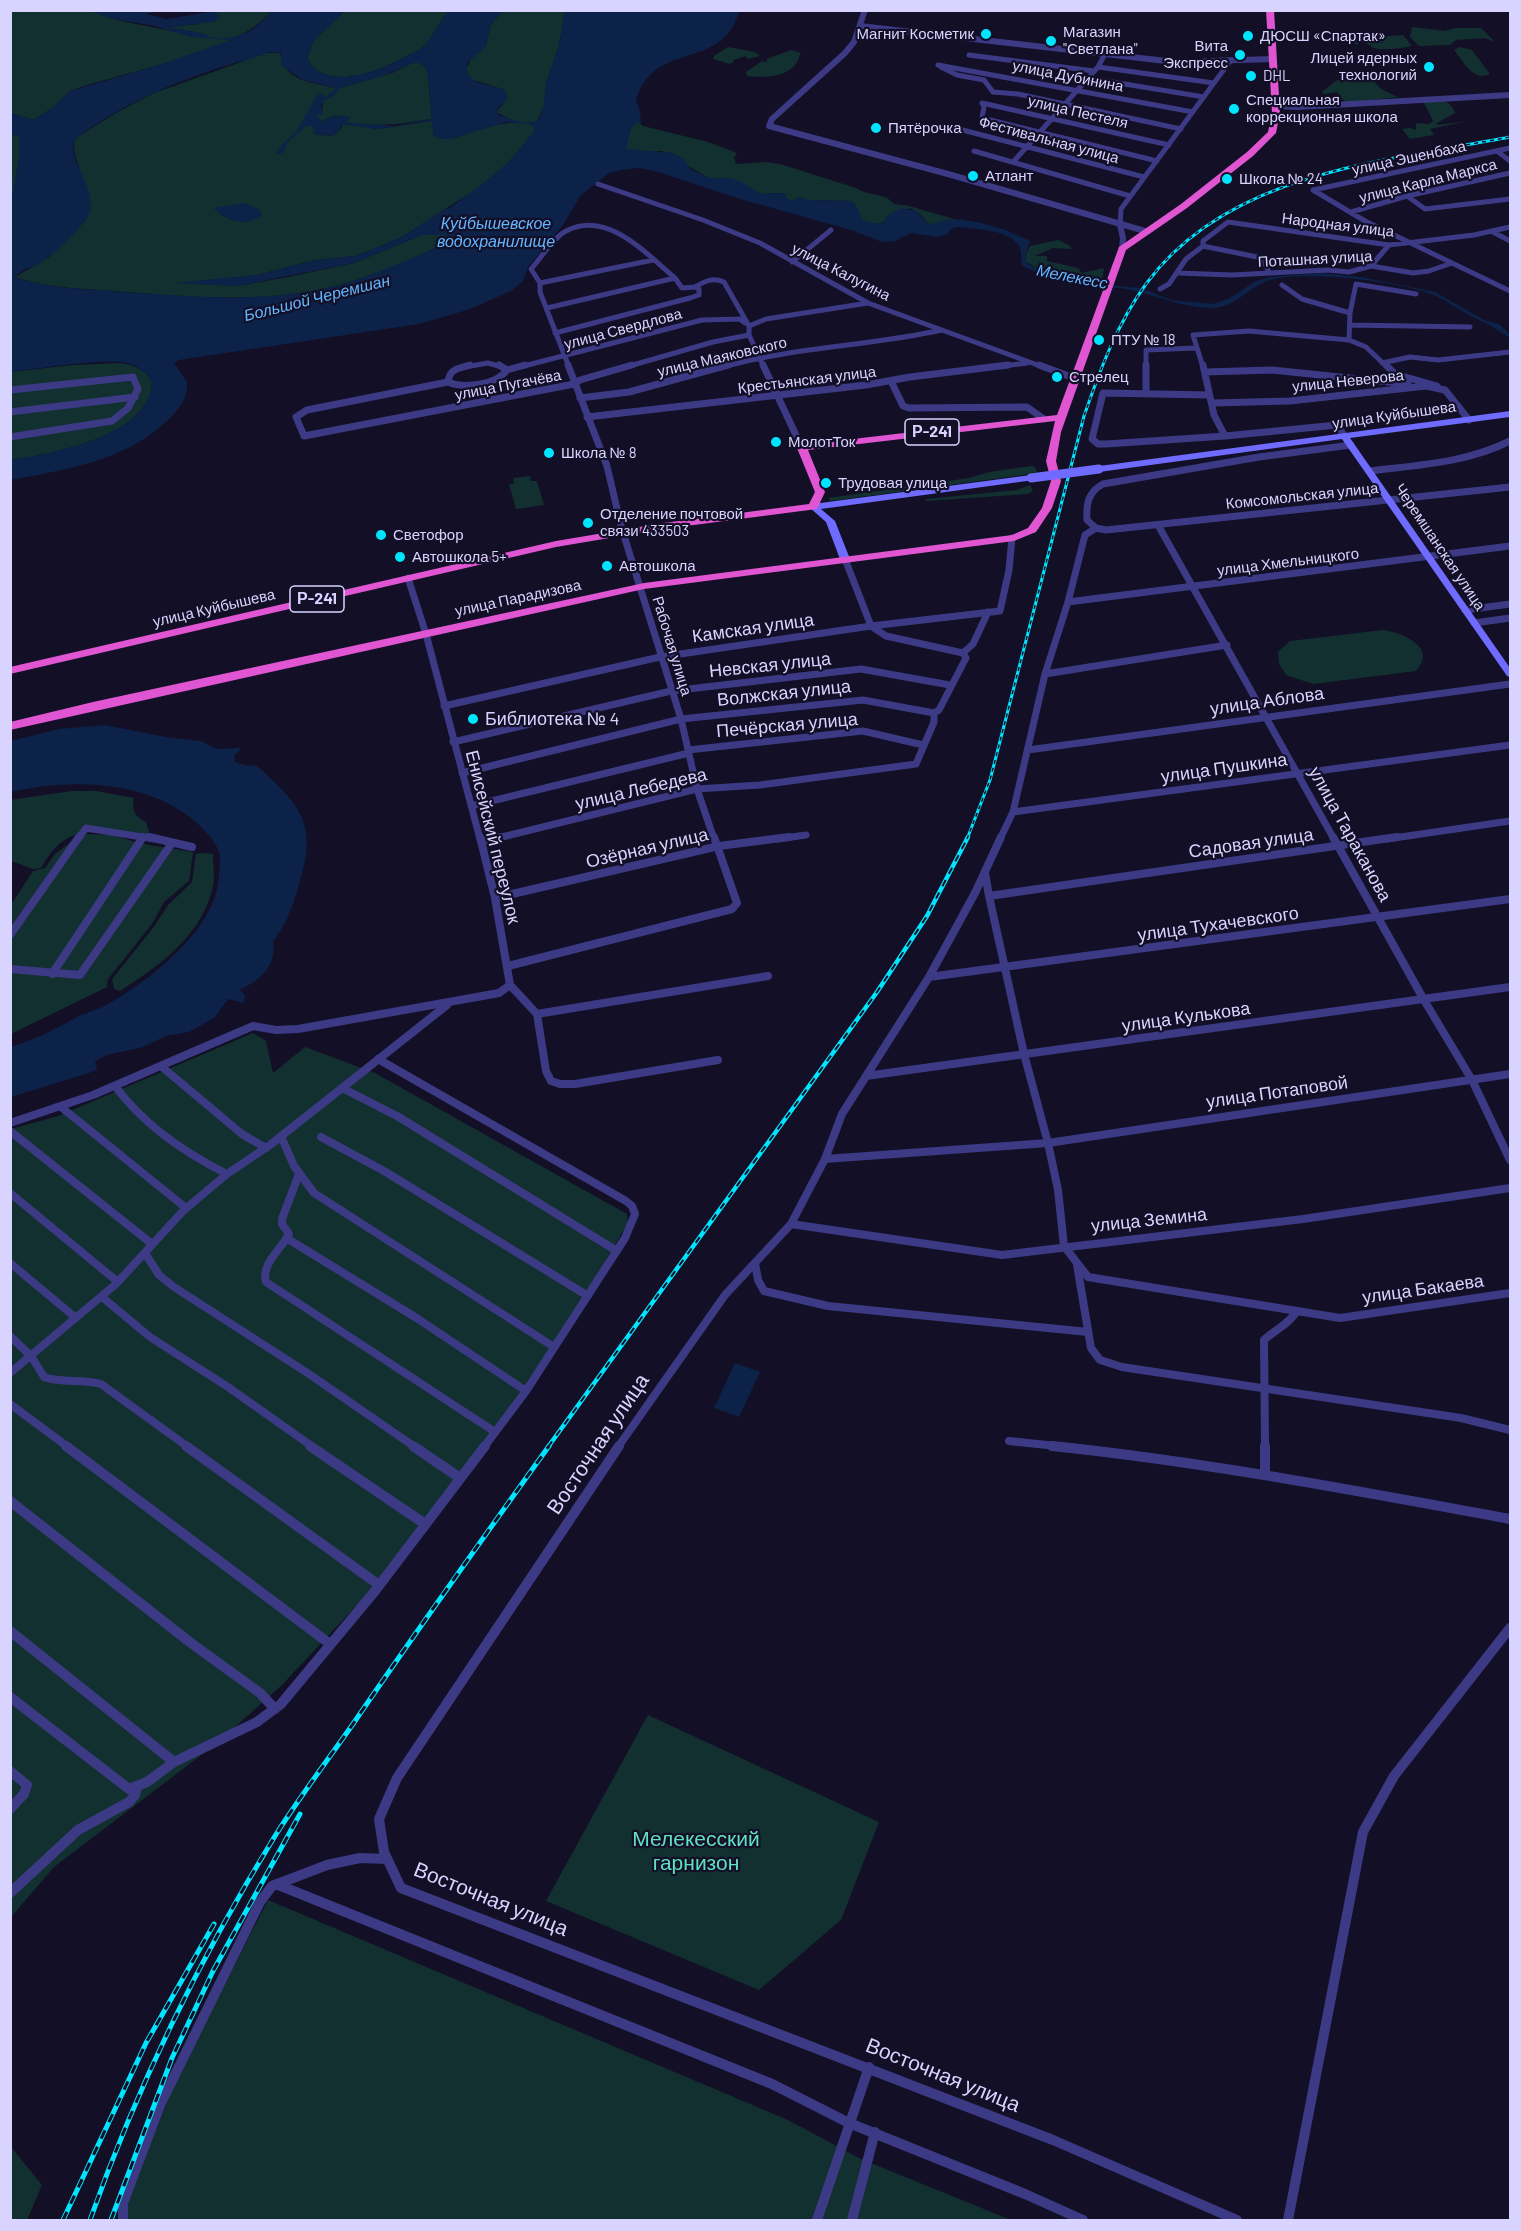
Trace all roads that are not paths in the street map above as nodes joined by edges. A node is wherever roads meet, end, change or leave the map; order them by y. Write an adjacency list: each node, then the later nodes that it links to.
1 (865, 10): 3 (street)
2 (1270, 10): 6 (highway)
3 (860, 26): 4 (street); 38 (street)
4 (1105, 54): 7 (street); 8 (street)
5 (969, 55): 8 (street)
6 (1273, 59): 7 (street); 17 (highway)
7 (1231, 60): 10 (street)
8 (1096, 69): 9 (street); 10 (street)
9 (1088, 78): 11 (street); 14 (street)
10 (1214, 83): 14 (street)
11 (1078, 90): 12 (street, улица Дубинина); 16 (street); 18 (street, улица Дубинина)
12 (993, 92): 15 (street); 16 (street)
13 (1510, 95): 17 (street)
14 (1204, 98): 18 (street)
15 (982, 102): 19 (street, улица Пестеля); 22 (street)
16 (1063, 104): 19 (street); 21 (street)
17 (1276, 106): 41 (highway)
18 (1193, 112): 21 (street)
19 (1051, 118): 22 (street); 23 (street, улица Пестеля)
20 (947, 126): 24 (street, Фестивальная улица)
21 (1181, 129): 23 (street)
22 (1039, 132): 24 (street); 29 (street)
23 (1169, 144): 29 (street)
24 (1025, 146): 28 (street); 32 (street, Фестивальная улица)
25 (1510, 148): 27 (street, улица Эшенбаха)
26 (974, 151): 28 (street)
27 (1497, 151): 30 (street); 37 (street, улица Эшенбаха)
28 (1014, 161): 34 (street)
29 (1157, 161): 32 (street)
30 (1510, 162)
31 (1510, 173): 35 (street, улица Карла Маркса)
32 (1144, 177): 34 (street)
33 (598, 184): 49 (street, улица Калугина)
34 (1130, 196): 38 (street)
35 (1407, 196): 36 (street); 37 (street, улица Карла Маркса)
36 (1510, 199)
37 (1351, 212): 44 (street)
38 (1120, 225): 41 (street); 47 (street)
39 (1510, 227): 42 (street, Народная улица)
40 (831, 230): 49 (street)
41 (1145, 231): 47 (highway)
42 (1491, 231): 43 (street); 44 (street, Народная улица)
43 (1510, 242)
44 (1410, 244): 45 (street, Народная улица); 50 (street)
45 (1389, 245): 46 (street, Народная улица); 51 (street)
46 (1203, 246): 52 (street); 53 (street)
47 (1122, 249): 79 (highway)
48 (653, 260): 54 (street); 55 (street); 55 (street, Рабочая улица)
49 (792, 262): 61 (street, улица Калугина)
50 (1452, 263): 51 (street, Поташная улица); 59 (street)
51 (1371, 266): 52 (street, Поташная улица)
52 (1269, 272): 53 (street, Поташная улица)
53 (1178, 273): 58 (street)
54 (675, 278): 57 (street); 62 (street)
55 (540, 283): 62 (street, Рабочая улица)
56 (1282, 285): 63 (street)
57 (695, 287): 64 (street); 68 (street)
58 (1160, 289)
59 (1510, 291)
60 (1416, 294): 63 (street)
61 (868, 303): 64 (street); 67 (street, улица Калугина)
62 (547, 308): 68 (street, Рабочая улица)
63 (1350, 313): 65 (street)
64 (747, 324): 69 (street); 73 (street, улица Свердлова)
65 (1350, 325): 66 (street); 70 (street)
66 (1470, 327)
67 (942, 330): 74 (street, улица Маяковского); 75 (street, улица Калугина)
68 (555, 333): 73 (street, Рабочая улица)
69 (749, 335): 74 (street); 82 (street, улица Пугачёва)
70 (1349, 340): 71 (street); 76 (street)
71 (1196, 348): 78 (street); 86 (street)
72 (1510, 352): 76 (street)
73 (566, 357): 77 (street, улица Свердлова); 82 (street, Рабочая улица)
74 (759, 357): 88 (street); 90 (street, улица Маяковского)
75 (1030, 363): 79 (street, улица Калугина); 80 (street, Крестьянская улица)
76 (1382, 363): 84 (street)
77 (507, 370): 81 (street, улица Свердлова); 81 (street, улица Свердлова)
78 (1205, 372): 83 (street); 87 (street)
79 (1074, 378): 95 (highway)
80 (891, 381): 88 (street, Крестьянская улица); 96 (street)
81 (448, 382): 98 (street, улица Свердлова)
82 (573, 384): 90 (street, Рабочая улица); 98 (street, улица Пугачёва)
83 (1420, 385): 84 (street, улица Неверова); 91 (street, улица Неверова)
84 (1437, 387): 97 (street)
85 (10, 390): 89 (street)
86 (1146, 393): 87 (street); 99 (street)
87 (1209, 395): 91 (street)
88 (778, 396): 94 (street, Крестьянская улица); 103 (street)
89 (135, 398): 92 (street); 100 (street)
90 (580, 398): 94 (street, Рабочая улица)
91 (1214, 403): 99 (street)
92 (10, 412)
93 (1510, 414): 97 (main road, улица Куйбышева)
94 (587, 417): 113 (street, Рабочая улица)
95 (1062, 417): 96 (highway, Р-241); 114 (highway, улица Парадизова)
96 (1044, 419): 103 (highway, Р-241)
97 (1469, 420): 101 (main road, улица Куйбышева)
98 (304, 436)
99 (1225, 436): 101 (street)
100 (10, 437)
101 (1348, 441): 104 (main road, Черемшанская улица); 108 (main road, улица Куйбышева, bridge); 112 (street)
102 (1510, 441): 104 (street)
103 (802, 447): 106 (highway)
104 (1370, 471): 107 (main road, Черемшанская улица)
105 (1510, 487): 107 (street, Комсомольская улица)
106 (820, 492): 108 (main road); 109 (highway)
107 (1390, 500): 111 (street, Комсомольская улица); 116 (main road, Черемшанская улица)
108 (833, 504): 109 (main road, улица Куйбышева); 110 (main road)
109 (813, 507): 110 (main road); 113 (highway, улица Куйбышева)
110 (830, 521): 117 (main road)
111 (1158, 525): 112 (street, Комсомольская улица); 120 (street, улица Тараканова)
112 (1096, 528): 121 (street)
113 (624, 532): 118 (highway, улица Куйбышева / Р-241); 119 (street, Рабочая улица)
114 (1012, 538): 117 (highway, улица Парадизова); 124 (street)
115 (1510, 546): 116 (street, улица Хмельницкого)
116 (1429, 557): 120 (street, улица Хмельницкого); 123 (main road, Черемшанская улица)
117 (845, 559): 119 (highway, улица Парадизова); 128 (street)
118 (408, 578): 129 (street, Енисейский переулок); 133 (highway, улица Куйбышева / Р-241)
119 (640, 586): 129 (highway, улица Парадизова); 132 (street, Рабочая улица)
120 (1195, 587): 121 (street, улица Хмельницкого); 130 (street, улица Тараканова)
121 (1068, 602): 134 (street, Восточная улица)
122 (1510, 604): 123 (street)
123 (1465, 609): 127 (main road, Черемшанская улица)
124 (1000, 611): 125 (street, Камская улица)
125 (988, 612): 128 (street, Камская улица); 131 (street)
126 (1510, 618): 127 (street)
127 (1474, 623): 135 (main road, Черемшанская улица)
128 (871, 626): 131 (street); 132 (street, Камская улица)
129 (426, 634): 139 (street, Енисейский переулок); 143 (highway, улица Парадизова)
130 (1227, 645): 134 (street); 141 (street, улица Тараканова)
131 (963, 652): 137 (street)
132 (660, 657): 138 (street, Рабочая улица); 139 (street, Камская улица)
133 (10, 671)
134 (1045, 674): 147 (street, Восточная улица)
135 (1510, 674)
136 (1510, 684): 141 (street, улица Аблова)
137 (950, 685): 138 (street, Невская улица); 140 (street)
138 (671, 691): 142 (street, Рабочая улица); 144 (street, Невская улица)
139 (444, 706): 144 (street, Енисейский переулок)
140 (934, 713): 142 (street, Волжская улица); 145 (street)
141 (1267, 716): 147 (street, улица Аблова); 151 (street, улица Тараканова)
142 (681, 719): 148 (street, Рабочая улица); 150 (street, Волжская улица)
143 (10, 726)
144 (453, 742): 150 (street, Енисейский переулок)
145 (923, 744): 148 (street, Печёрская улица); 149 (street)
146 (1510, 745): 151 (street, улица Пушкина)
147 (1028, 750): 154 (street, Восточная улица)
148 (688, 751): 152 (street, Рабочая улица); 153 (street, Печёрская улица)
149 (916, 764): 152 (street, улица Лебедева)
150 (462, 773): 153 (street, Енисейский переулок)
151 (1299, 773): 154 (street, улица Пушкина); 160 (street, улица Тараканова)
152 (697, 789): 158 (street, улица Лебедева); 161 (street, Рабочая улица)
153 (471, 806): 158 (street, Енисейский переулок)
154 (1013, 812): 163 (street, Восточная улица)
155 (1510, 821): 160 (street, Садовая улица)
156 (806, 835): 161 (street, Озёрная улица)
157 (143, 837): 159 (street); 168 (street); 172 (street)
158 (482, 842): 165 (street, Енисейский переулок)
159 (172, 843): 162 (street); 172 (street)
160 (1338, 845): 164 (street, Садовая улица); 167 (street, улица Тараканова)
161 (719, 846): 165 (street, Озёрная улица); 169 (street, Рабочая улица)
162 (192, 847)
163 (986, 870): 164 (street); 174 (street, Восточная улица)
164 (993, 895): 170 (street)
165 (495, 898): 169 (street, Енисейский переулок)
166 (1510, 899): 167 (street, улица Тухачевского)
167 (1378, 917): 170 (street, улица Тухачевского); 177 (street, улица Тараканова)
168 (10, 935)
169 (508, 966): 175 (street, Енисейский переулок)
170 (1004, 968): 174 (street, улица Тухачевского); 180 (street)
171 (10, 969): 172 (street)
172 (52, 974)
173 (768, 975): 179 (street)
174 (929, 977): 185 (street, Восточная улица)
175 (510, 985): 178 (street); 179 (street)
176 (1510, 987): 177 (street, улица Кулькова)
177 (1425, 1000): 180 (street, улица Кулькова); 186 (street, улица Тараканова)
178 (450, 1003): 181 (street); 183 (street)
179 (537, 1014): 182 (street)
180 (1024, 1054): 185 (street, улица Кулькова); 194 (street)
181 (378, 1059): 188 (street); 207 (street)
182 (718, 1060)
183 (162, 1067): 187 (street); 195 (street)
184 (1510, 1074): 186 (street, улица Потаповой)
185 (866, 1076): 196 (street, Восточная улица)
186 (1472, 1080): 194 (street, улица Потаповой); 197 (street, улица Тараканова)
187 (115, 1086): 189 (street); 198 (street)
188 (342, 1088): 192 (street); 207 (street)
189 (61, 1107): 190 (street); 202 (street)
190 (10, 1123)
191 (10, 1131): 205 (street)
192 (282, 1136): 195 (street); 199 (street)
193 (321, 1137): 214 (street)
194 (1048, 1143): 196 (street, улица Потаповой); 206 (street)
195 (266, 1148): 198 (street)
196 (825, 1159): 203 (street, Восточная улица)
197 (1510, 1160)
198 (227, 1174): 202 (street)
199 (299, 1174): 204 (street); 220 (street)
200 (1510, 1188): 206 (street, улица Земина)
201 (10, 1193): 212 (street)
202 (186, 1208): 205 (street)
203 (790, 1224): 206 (street, улица Земина); 211 (street, Восточная улица)
204 (288, 1239): 224 (street); 227 (street)
205 (152, 1244): 208 (street)
206 (1064, 1246): 209 (street)
207 (617, 1251): 214 (street)
208 (145, 1253): 212 (street); 230 (street)
209 (1076, 1262): 216 (street, улица Бакаева); 218 (street)
210 (10, 1263): 217 (street)
211 (755, 1263): 218 (street); 244 (street, Восточная улица)
212 (118, 1282): 215 (street)
213 (1510, 1293): 216 (street, улица Бакаева)
214 (588, 1296): 220 (street)
215 (102, 1297): 217 (street); 233 (street)
216 (1297, 1311): 223 (street)
217 (76, 1318): 221 (street)
218 (1088, 1332): 223 (street)
219 (10, 1336): 221 (street)
220 (554, 1347): 224 (street)
221 (31, 1356): 222 (street); 234 (street)
222 (10, 1373)
223 (1263, 1388): 226 (street); 229 (street)
224 (526, 1391): 227 (street)
225 (10, 1404): 237 (street)
226 (1510, 1430)
227 (495, 1432): 230 (street)
228 (1009, 1441): 229 (street)
229 (1265, 1474): 232 (street)
230 (460, 1478): 233 (street)
231 (10, 1501): 239 (street)
232 (1510, 1520)
233 (425, 1524): 234 (street)
234 (380, 1585): 237 (street)
235 (1510, 1628): 255 (street)
236 (10, 1631): 240 (street)
237 (330, 1644): 239 (street)
238 (10, 1697): 242 (street)
239 (275, 1709): 240 (street)
240 (174, 1762): 242 (street)
241 (10, 1771): 243 (street)
242 (137, 1787): 246 (street)
243 (10, 1809)
244 (387, 1859): 245 (street); 247 (street, Восточная улица)
245 (276, 1884): 248 (street); 250 (street)
246 (10, 1893)
247 (869, 2067): 248 (street); 254 (street, Восточная улица)
248 (849, 2123): 249 (street); 251 (street)
249 (875, 2132): 252 (street); 253 (street)
250 (123, 2220)
251 (817, 2220)
252 (852, 2220)
253 (1083, 2220)
254 (1237, 2220)
255 (1288, 2220)

